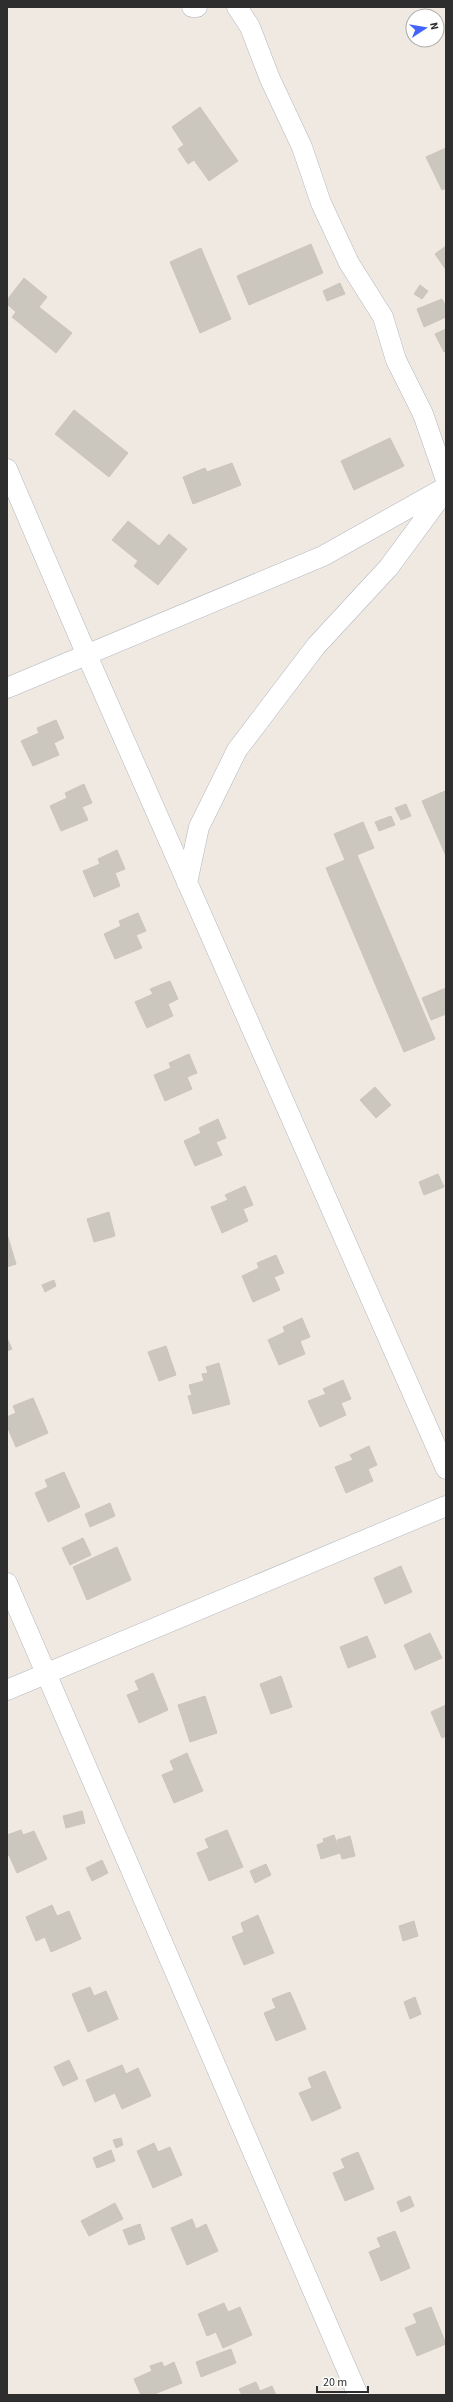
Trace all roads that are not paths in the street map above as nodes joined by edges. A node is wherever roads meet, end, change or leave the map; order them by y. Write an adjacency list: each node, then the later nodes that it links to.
1 (192, 7): 2 (street)
2 (197, 7)
3 (237, 7): 5 (street)
4 (7, 469): 7 (street)
5 (446, 480)
6 (446, 488): 7 (street); 9 (street)
7 (86, 653): 8 (street); 9 (street)
8 (7, 688)
9 (187, 883): 10 (street)
10 (446, 1469)
11 (446, 1506): 13 (street)
12 (7, 1583): 13 (street)
13 (47, 1673): 14 (street); 15 (street)
14 (7, 1690)
15 (358, 2395)

